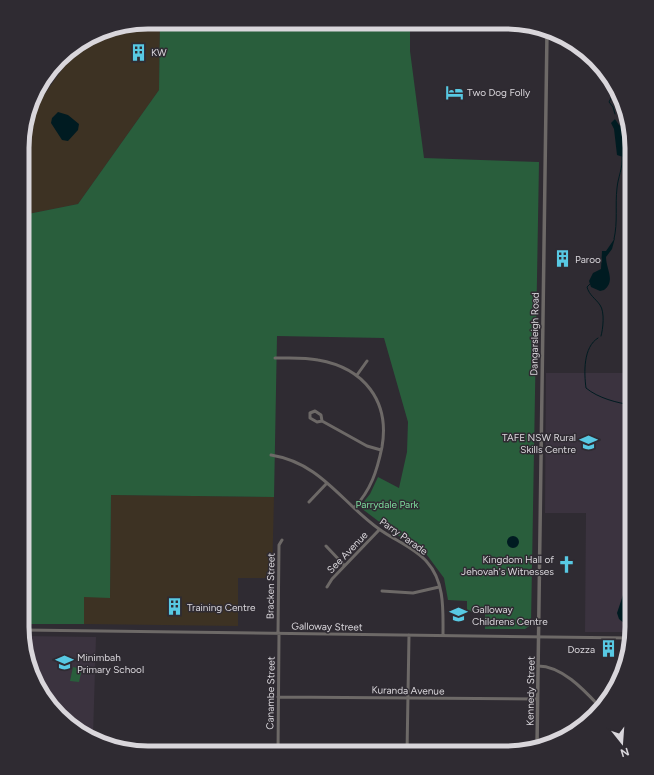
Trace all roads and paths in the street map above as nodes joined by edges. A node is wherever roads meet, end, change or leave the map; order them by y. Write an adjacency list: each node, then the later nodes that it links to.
1 (547, 36): 22 (street, Dangarsleigh Road)
2 (275, 358): 4 (street)
3 (367, 361): 4 (street)
4 (357, 375): 6 (street)
5 (322, 421): 5 (street); 6 (street)
6 (381, 450): 10 (street)
7 (271, 455): 8 (street, Parry Parade)
8 (327, 483): 9 (street); 10 (street, Parry Parade)
9 (309, 502)
10 (354, 508): 11 (street, Parry Parade)
11 (380, 530): 14 (street, See Avenue); 16 (street, Parry Parade)
12 (282, 540): 19 (street, Bracken Street)
13 (326, 546): 14 (street)
14 (344, 565): 15 (street, See Avenue)
15 (327, 587)
16 (440, 587): 17 (street); 21 (street, Parry Parade)
17 (382, 591)
18 (29, 630): 19 (street, Galloway Street)
19 (278, 634): 20 (street, Galloway Street); 25 (street, Canambe Street)
20 (409, 635): 21 (street, Galloway Street); 26 (street)
21 (443, 635): 22 (street, Galloway Street)
22 (538, 637): 23 (street, Galloway Street); 24 (street, Kennedy Street)
23 (625, 638)
24 (538, 666): 27 (street, Kennedy Street); 28 (street)
25 (278, 697): 26 (street, Kuranda Avenue); 30 (street, Canambe Street)
26 (408, 698): 27 (street, Kuranda Avenue); 31 (street)
27 (537, 699): 29 (street, Kennedy Street)
28 (596, 703)
29 (537, 742)
30 (278, 746)
31 (407, 746)

